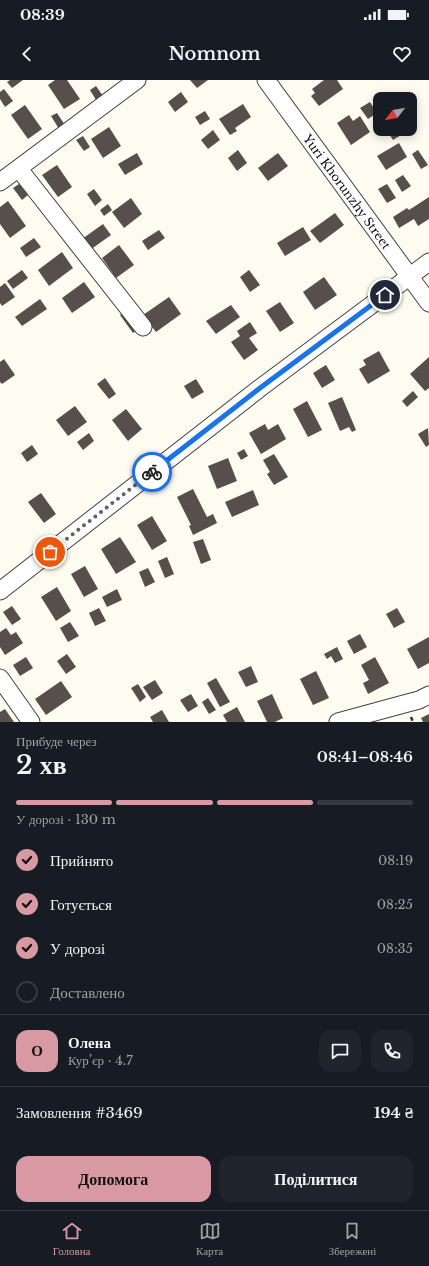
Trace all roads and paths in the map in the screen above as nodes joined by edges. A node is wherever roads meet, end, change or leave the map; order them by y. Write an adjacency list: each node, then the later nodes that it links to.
1 (138, 80): 3 (street)
2 (266, 80): 6 (street, Yuri Khorunzhy Street)
3 (19, 169): 4 (street); 8 (street)
4 (0, 182)
5 (429, 262): 6 (street)
6 (410, 276): 7 (street, Yuri Khorunzhy Street); 9 (street)
7 (429, 303)
8 (143, 327)
9 (0, 591)
10 (0, 678): 12 (street)
11 (429, 695): 13 (street)
12 (31, 722)
13 (338, 722)

